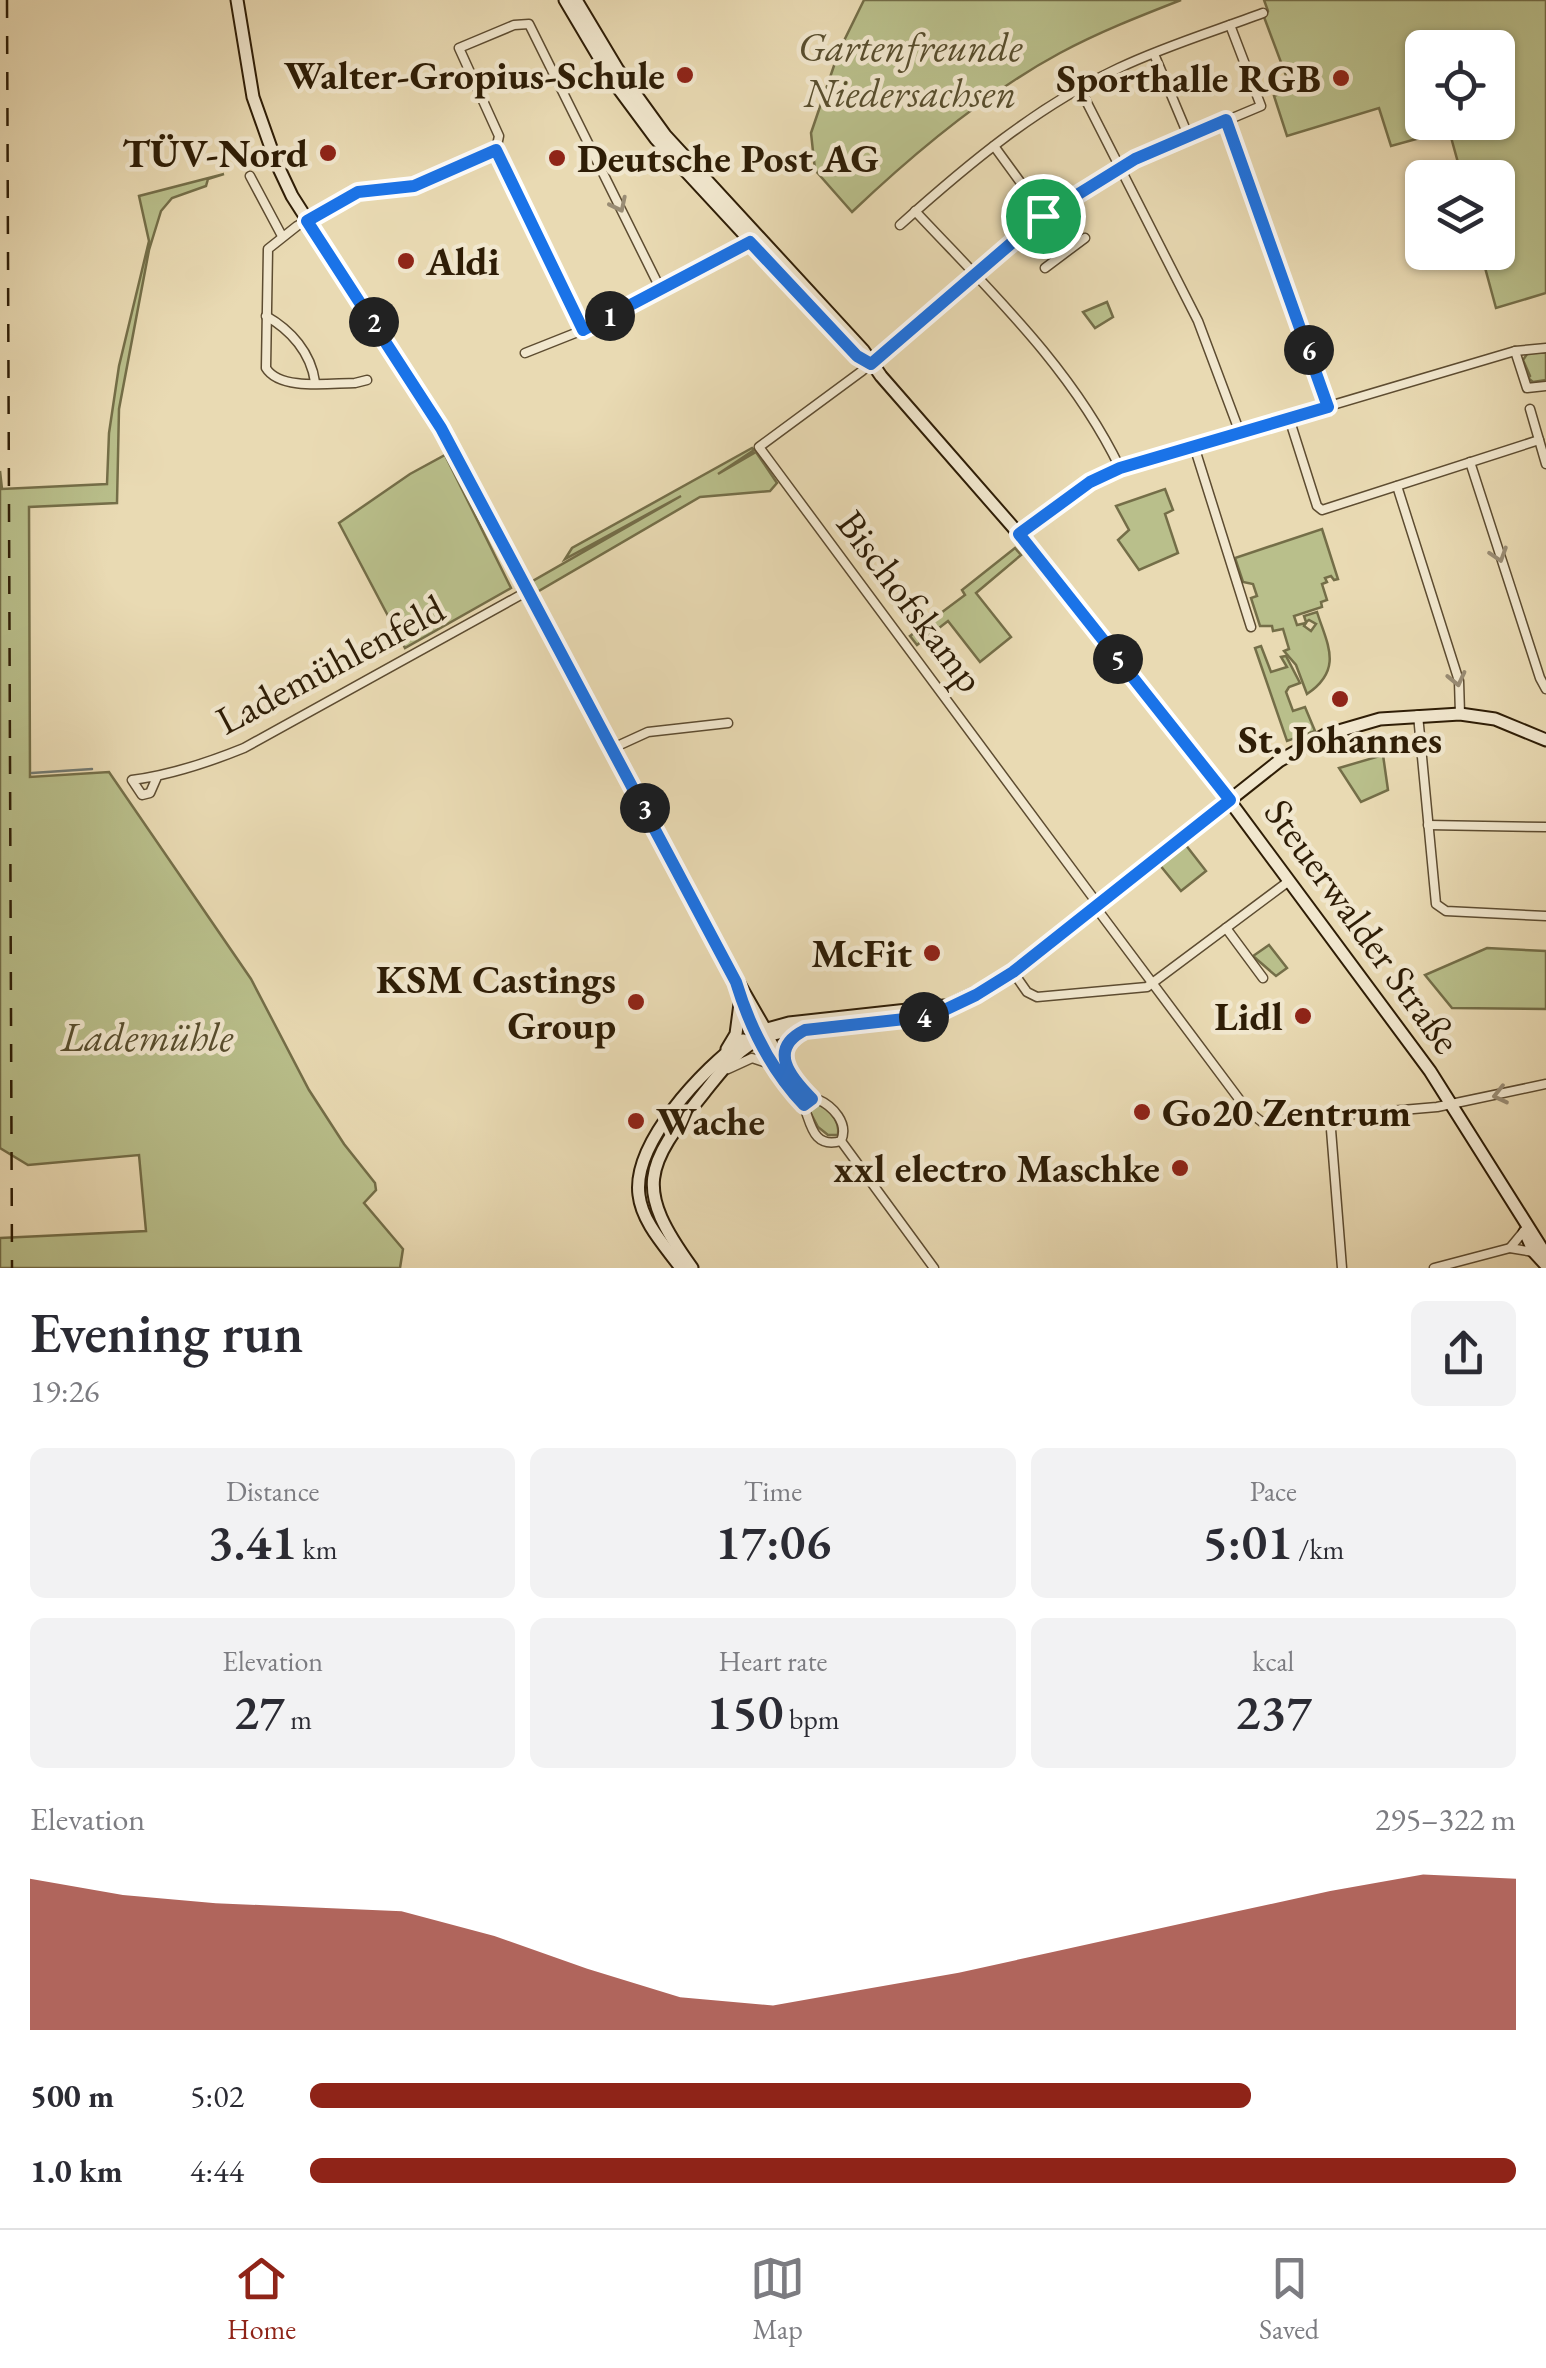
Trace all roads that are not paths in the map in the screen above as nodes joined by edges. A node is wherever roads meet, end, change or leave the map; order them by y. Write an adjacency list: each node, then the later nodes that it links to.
1 (239, 0): 16 (street)
2 (564, 0): 20 (street, Steuerwalder Straße)
3 (576, 0): 20 (street, Steuerwalder Straße)
4 (1263, 14): 5 (street)
5 (1230, 25): 6 (street); 8 (street)
6 (1154, 54): 7 (street); 9 (street)
7 (1080, 89): 10 (street); 12 (street)
8 (1226, 120): 9 (street); 34 (street)
9 (1188, 134): 12 (street)
10 (994, 146): 14 (street); 15 (street)
11 (496, 150): 16 (street); 24 (street, one-way to 24); 26 (street)
12 (1120, 167): 15 (street); 37 (street)
13 (250, 176): 18 (street)
14 (916, 211): 17 (street); 23 (street)
15 (1043, 216): 21 (street); 23 (street)
16 (307, 221): 18 (street); 45 (street)
17 (900, 224)
18 (282, 236): 25 (street)
19 (1085, 238): 21 (street)
20 (753, 239): 24 (street); 30 (street, Steuerwalder Straße)
21 (1069, 250): 22 (street)
22 (1045, 268)
23 (974, 274): 30 (street); 42 (street)
24 (661, 290): 26 (street)
25 (266, 316): 32 (street); 32 (street)
26 (583, 330): 29 (street)
27 (1546, 348): 28 (street)
28 (1514, 352): 33 (street); 34 (street)
29 (525, 354)
30 (869, 362): 44 (street, Steuerwalder Straße); 60 (street, Bischofskamp)
31 (367, 380): 32 (street)
32 (315, 382)
33 (1546, 386)
34 (1328, 407): 36 (street)
35 (1530, 409): 38 (street)
36 (1289, 418): 37 (street); 43 (street)
37 (1240, 432): 39 (street)
38 (1539, 440): 40 (street); 41 (street)
39 (1194, 446): 42 (street); 46 (street)
40 (1470, 462): 43 (street); 47 (street, one-way to 47)
41 (1546, 464)
42 (1120, 468): 44 (street)
43 (1397, 486): 48 (street, one-way to 48)
44 (1019, 534): 56 (street, Steuerwalder Straße)
45 (526, 592): 52 (street); 53 (street, Lademühlenfeld)
46 (1251, 627)
47 (1546, 689)
48 (1460, 714): 49 (street); 51 (street)
49 (1418, 715): 56 (street); 57 (street)
50 (728, 722): 52 (street)
51 (1546, 740)
52 (613, 748): 65 (street)
53 (157, 777): 54 (street, Lademühlenfeld); 54 (street, Lademühlenfeld)
54 (132, 780): 55 (street)
55 (120, 782)
56 (1230, 800): 59 (street, Steuerwalder Straße); 60 (street)
57 (1428, 825): 58 (street); 61 (street)
58 (1546, 827)
59 (1290, 882): 62 (street); 77 (street, Steuerwalder Straße)
60 (1095, 904): 63 (street); 66 (street, Bischofskamp)
61 (1546, 916)
62 (1226, 928): 64 (street); 66 (street)
63 (1013, 972): 66 (street); 68 (street)
64 (1263, 978)
65 (736, 982): 67 (street); 70 (street)
66 (1152, 982): 78 (street, Bischofskamp)
67 (741, 996): 70 (street); 71 (street)
68 (948, 1006): 69 (street); 70 (street)
69 (805, 1030): 70 (street); 73 (street)
70 (762, 1034): 71 (street); 72 (street); 73 (street); 74 (street)
71 (720, 1058): 84 (street)
72 (773, 1066): 74 (street); 76 (street)
73 (786, 1068): 76 (street)
74 (720, 1074): 85 (street)
75 (1546, 1084): 77 (street, Bischofskamp, one-way to 77)
76 (808, 1102): 79 (street); 79 (street)
77 (1453, 1104): 78 (street, Bischofskamp); 80 (street, Steuerwalder Straße)
78 (1330, 1117): 87 (street)
79 (841, 1140): 86 (street)
80 (1522, 1225): 81 (street); 82 (street, Steuerwalder Straße)
81 (1510, 1248): 82 (street); 88 (street)
82 (1540, 1253): 83 (street, Steuerwalder Straße)
83 (1546, 1264)
84 (681, 1268)
85 (692, 1268)
86 (934, 1268)
87 (1342, 1268)
88 (1434, 1268)

